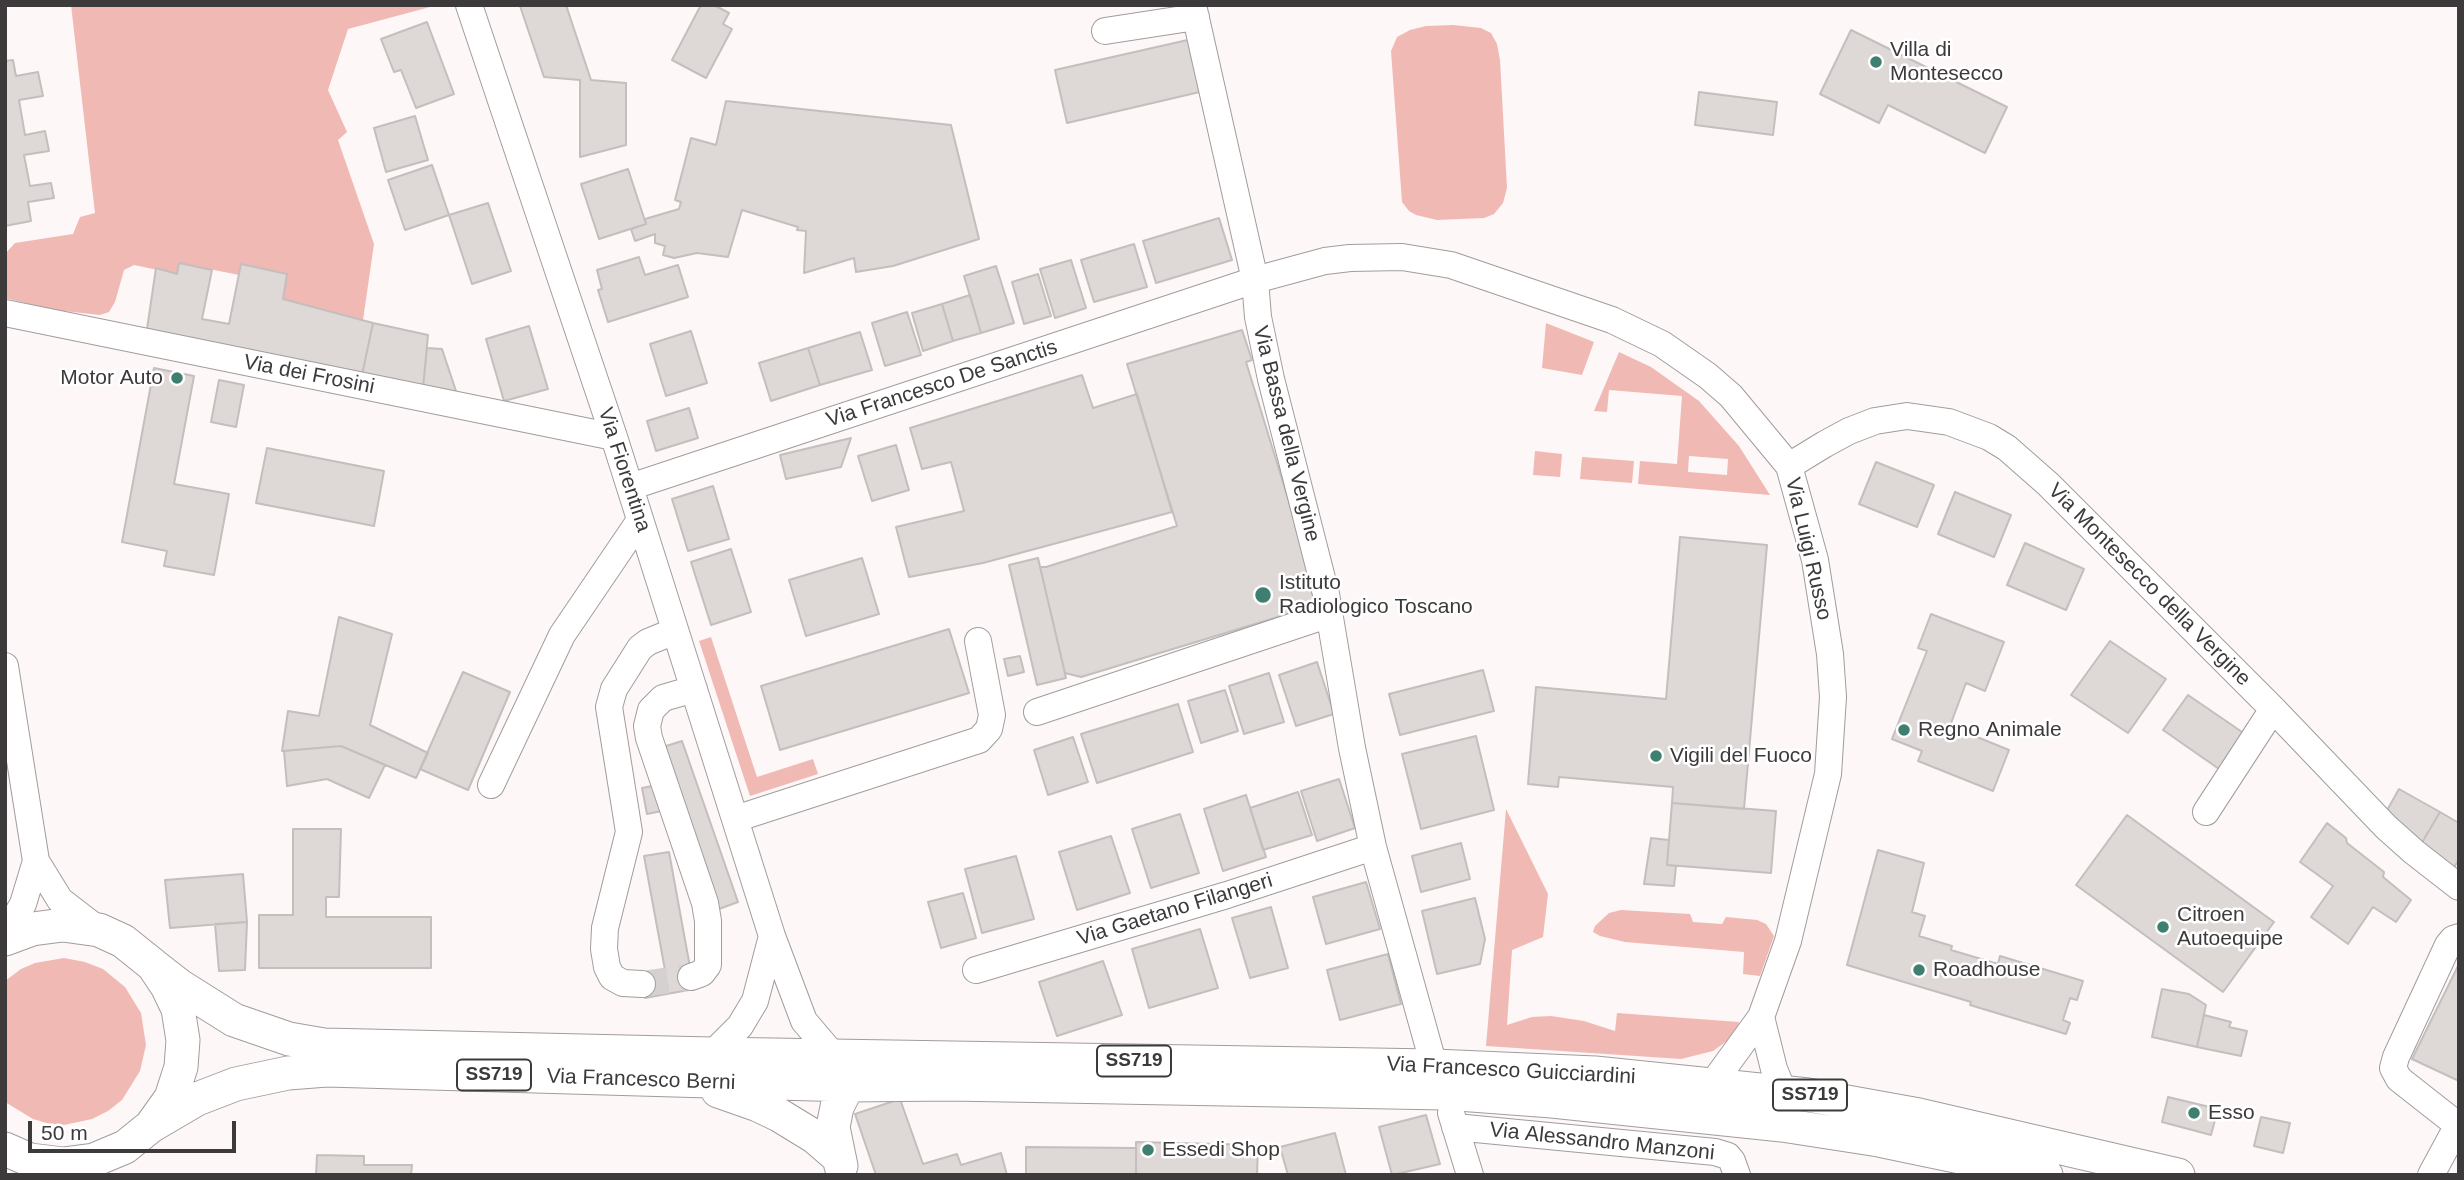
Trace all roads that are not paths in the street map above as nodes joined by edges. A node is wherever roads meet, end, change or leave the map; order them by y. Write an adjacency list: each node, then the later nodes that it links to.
1 (469, 5): 6 (street, Via Fiorentina)
2 (1194, 11): 3 (street); 4 (street, Via Bassa della Vergine)
3 (1105, 30)
4 (1255, 280): 7 (street, Via Luigi Russo); 8 (street, Via Francesco De Sanctis); 10 (street, Via Bassa della Vergine)
5 (5, 313): 6 (street, Via dei Frosini)
6 (614, 437): 8 (street, Via Fiorentina)
7 (1789, 466): 15 (street, Via Montesecco della Vergine); 31 (street, Via Luigi Russo)
8 (630, 487): 9 (street, Via Fiorentina)
9 (640, 520): 11 (street, Via Fiorentina); 17 (street)
10 (1330, 614): 16 (street); 20 (street, Via Bassa della Vergine)
11 (675, 631): 14 (street, Via Fiorentina); 30 (street)
12 (978, 641): 19 (street)
13 (5, 666): 21 (street)
14 (694, 689): 19 (street, Via Fiorentina); 29 (street)
15 (2273, 709): 18 (street); 22 (street, Via Montesecco della Vergine)
16 (1037, 712)
17 (491, 785)
18 (2206, 812)
19 (735, 820): 24 (street, Via Fiorentina)
20 (1373, 847): 28 (street, Via Gaetano Filangeri); 34 (street, Via Bassa della Vergine)
21 (36, 861): 23 (street); 25 (street)
22 (2459, 887)
23 (99, 930): 25 (main road, SS719); 27 (main road, SS719)
24 (772, 936): 32 (street); 33 (street, Via Fiorentina)
25 (5, 937)
26 (2459, 937): 40 (street)
27 (153, 965): 32 (main road, Via Francesco Berni / SS719); 41 (main road, SS719)
28 (976, 970)
29 (691, 977)
30 (642, 984)
31 (1761, 1017): 36 (street, Via Luigi Russo); 38 (street)
32 (712, 1054): 33 (main road, Via Francesco Berni / SS719)
33 (833, 1055): 34 (main road, Via Francesco Guicciardini / SS719)
34 (1440, 1080): 36 (main road, Via Francesco Guicciardini / SS719); 37 (main road, Via Francesco Guicciardini / SS719); 39 (main road, Via Francesco Guicciardini / SS719); 42 (street, Via Bassa della Vergine)
35 (687, 1081): 37 (main road, Via Francesco Berni / SS719); 41 (main road, Via Francesco Berni / SS719); 45 (main road)
36 (1713, 1083): 38 (main road, Via Francesco Guicciardini / SS719); 39 (street)
37 (848, 1085): 45 (main road)
38 (1783, 1091): 50 (main road, Via Francesco Guicciardini / SS719)
39 (1726, 1118): 49 (main road, Via Francesco Guicciardini / SS719)
40 (2458, 1125): 51 (street)
41 (151, 1126): 43 (main road, SS719)
42 (1455, 1127): 47 (street, Via Bassa della Vergine); 48 (street, Via Alessandro Manzoni)
43 (125, 1147): 44 (main road, SS719); 46 (street)
44 (29, 1161)
45 (841, 1166)
46 (102, 1175)
47 (1470, 1175)
48 (1737, 1175)
49 (2046, 1175)
50 (2178, 1175)
51 (2431, 1175)

